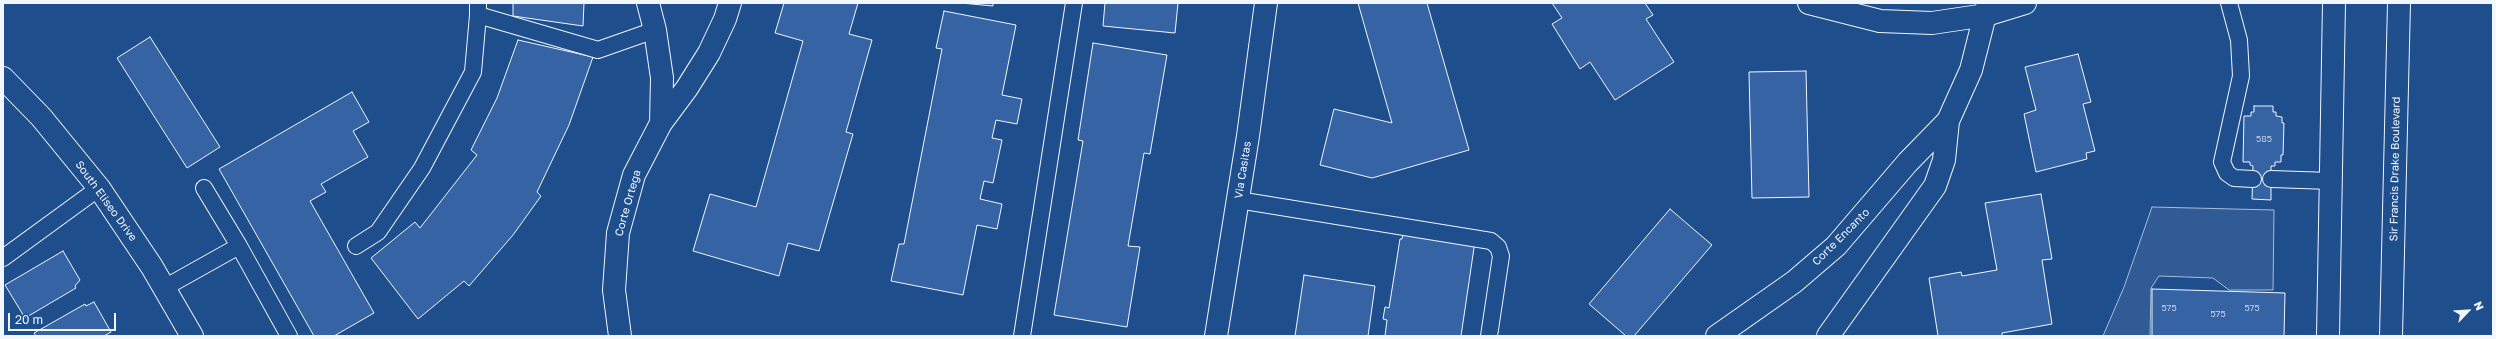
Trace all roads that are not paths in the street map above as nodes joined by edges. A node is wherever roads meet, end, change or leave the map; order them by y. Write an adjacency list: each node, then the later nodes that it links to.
1 (648, 3): 12 (street, Corte Ortega)
2 (730, 3): 15 (street, Corte Ortega)
3 (1074, 3): 29 (lane)
4 (1266, 3): 21 (street, Via Casitas)
5 (1809, 3): 11 (street)
6 (2025, 3): 11 (street)
7 (2229, 3): 16 (lane)
8 (2334, 3): 18 (street)
9 (2399, 3): 35 (street, Sir Francis Drake Boulevard)
10 (478, 9): 12 (lane); 23 (lane)
11 (1987, 9): 14 (street, Corte Encanto)
12 (655, 30): 15 (street, Corte Ortega)
13 (3, 78): 19 (street, South Eliseo Drive)
14 (1948, 121): 32 (street, Corte Encanto); 33 (street, Corte Encanto)
15 (660, 123): 28 (street, Corte Ortega)
16 (2253, 179)
17 (2271, 179): 18 (lane)
18 (2331, 181): 34 (street)
19 (99, 188): 24 (lane); 25 (street, South Eliseo Drive)
20 (204, 188): 22 (lane)
21 (1238, 200): 30 (street, Via Casitas); 31 (lane)
22 (239, 246): 25 (lane); 27 (lane)
23 (356, 246)
24 (3, 258)
25 (164, 288): 26 (street, South Eliseo Drive)
26 (186, 334)
27 (289, 336)
28 (620, 336)
29 (1022, 336)
30 (1216, 336)
31 (1489, 336)
32 (1717, 336)
33 (1828, 336)
34 (2328, 336)
35 (2391, 336)

